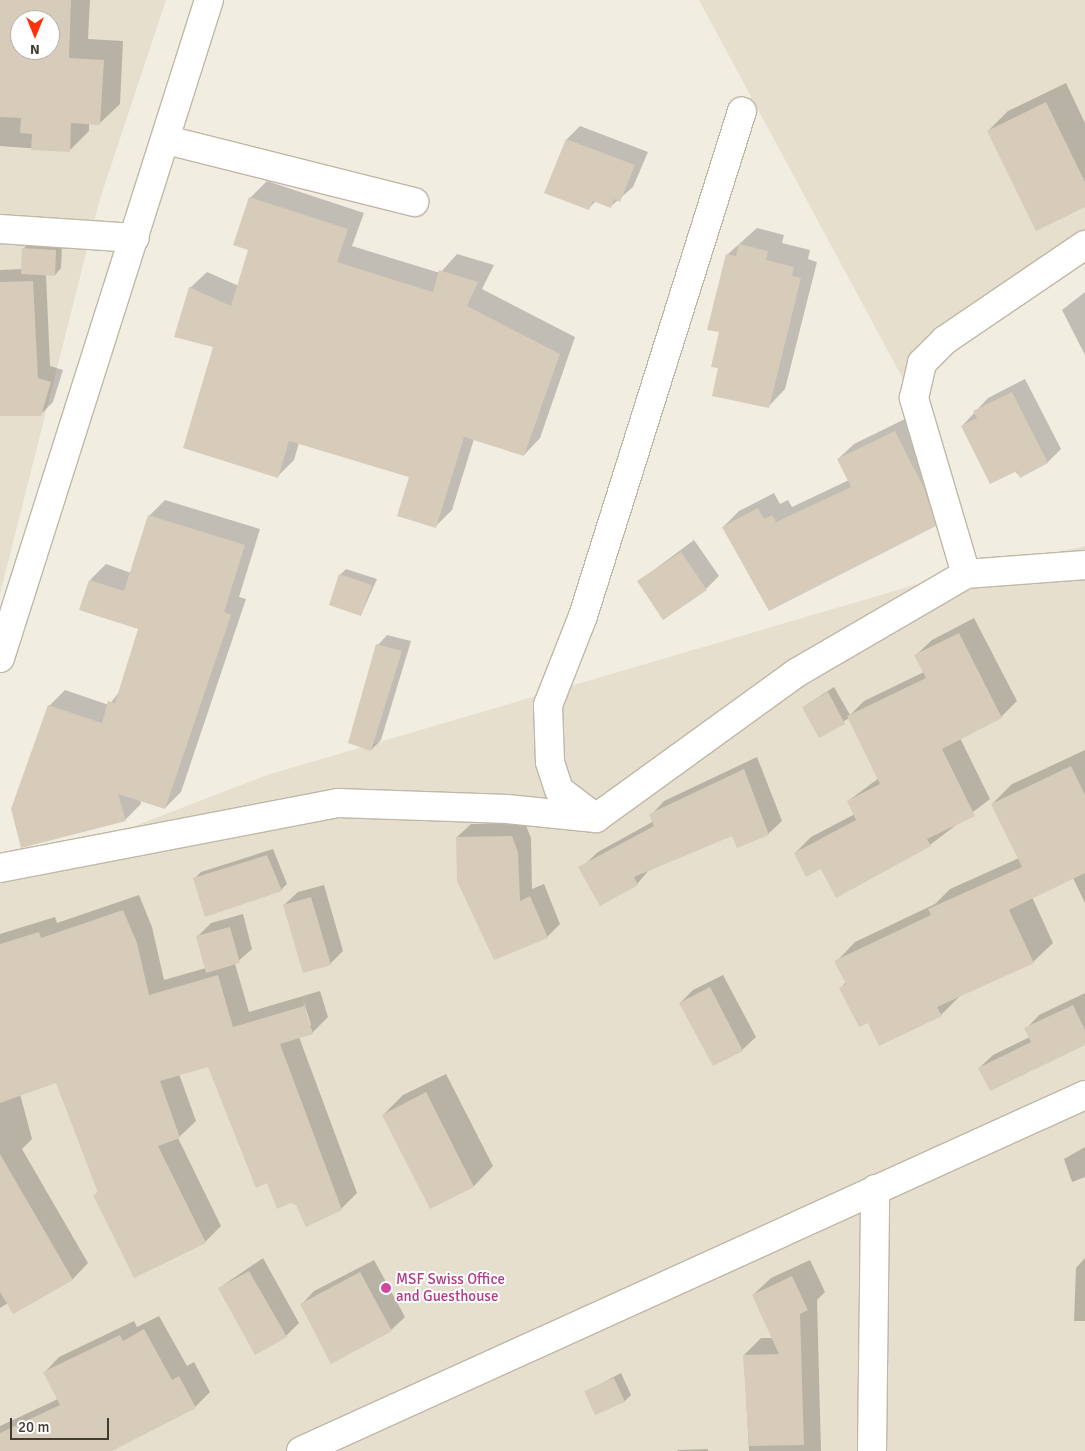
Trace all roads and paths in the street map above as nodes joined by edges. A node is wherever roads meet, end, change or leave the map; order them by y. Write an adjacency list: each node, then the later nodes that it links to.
1 (209, 0): 3 (street)
2 (742, 111): 11 (street)
3 (167, 140): 4 (street); 6 (street)
4 (414, 202)
5 (0, 229): 6 (street)
6 (135, 238): 10 (street)
7 (1085, 245): 9 (street)
8 (1085, 564): 9 (street)
9 (966, 574): 11 (street)
10 (0, 658)
11 (596, 818): 12 (street)
12 (0, 868)
13 (1085, 1095): 14 (street)
14 (874, 1189): 15 (street); 16 (street)
15 (301, 1451)
16 (872, 1451)

